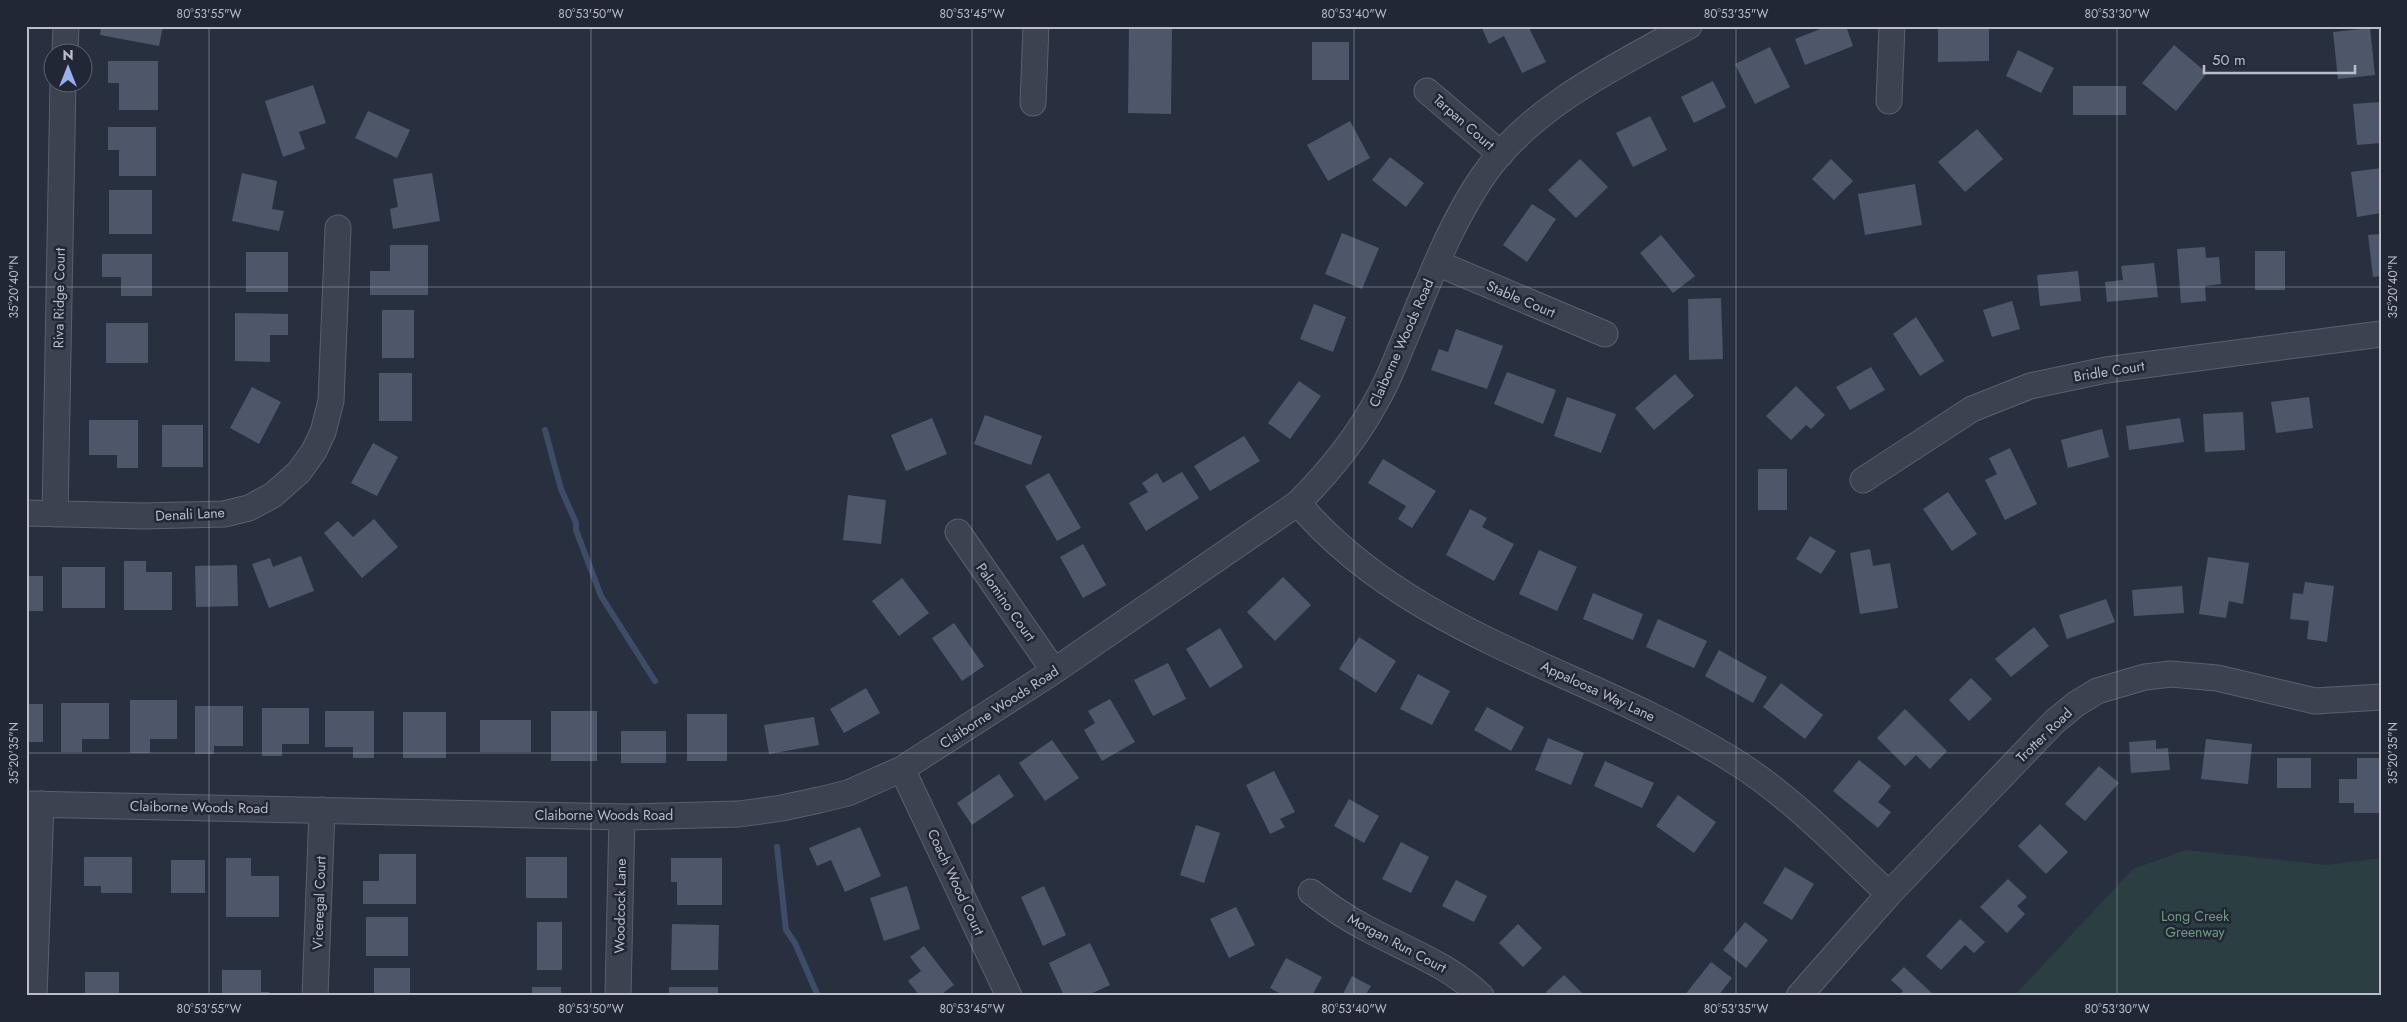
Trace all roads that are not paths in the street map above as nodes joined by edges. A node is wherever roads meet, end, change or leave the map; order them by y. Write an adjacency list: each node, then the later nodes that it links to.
1 (66, 26): 5 (street)
2 (1036, 26): 9 (street)
3 (1689, 26): 10 (street, Claiborne Woods Road)
4 (1892, 26): 8 (street)
5 (65, 42)
6 (1427, 90): 10 (street, Tarpan Court)
7 (63, 92): 18 (street, Riva Ridge Court)
8 (1890, 101)
9 (1033, 103)
10 (1501, 154): 12 (street, Claiborne Woods Road)
11 (338, 228): 18 (street, Denali Lane)
12 (1437, 263): 13 (street, Stable Court); 16 (street, Claiborne Woods Road)
13 (1605, 334)
14 (2381, 334): 15 (street, Bridle Court)
15 (1862, 480)
16 (1298, 503): 20 (street, Claiborne Woods Road); 27 (street, Appaloosa Way Lane)
17 (26, 513): 18 (street, Denali Lane)
18 (55, 514)
19 (958, 532): 20 (street, Palomino Court)
20 (1054, 671): 22 (street, Claiborne Woods Road)
21 (2381, 697): 27 (street, Trotter Road)
22 (902, 769): 25 (street, Claiborne Woods Road); 31 (street, Coach Wood Court)
23 (33, 804): 24 (street, Claiborne Woods Road); 28 (street)
24 (322, 810): 25 (street, Claiborne Woods Road); 29 (street, Viceregal Court)
25 (622, 817): 30 (street, Woodcock Lane)
26 (1311, 892): 32 (street, Morgan Run Court)
27 (1889, 894): 33 (street, Trotter Road)
28 (34, 996)
29 (316, 996)
30 (618, 996)
31 (1009, 996)
32 (1481, 996)
33 (1799, 996)

